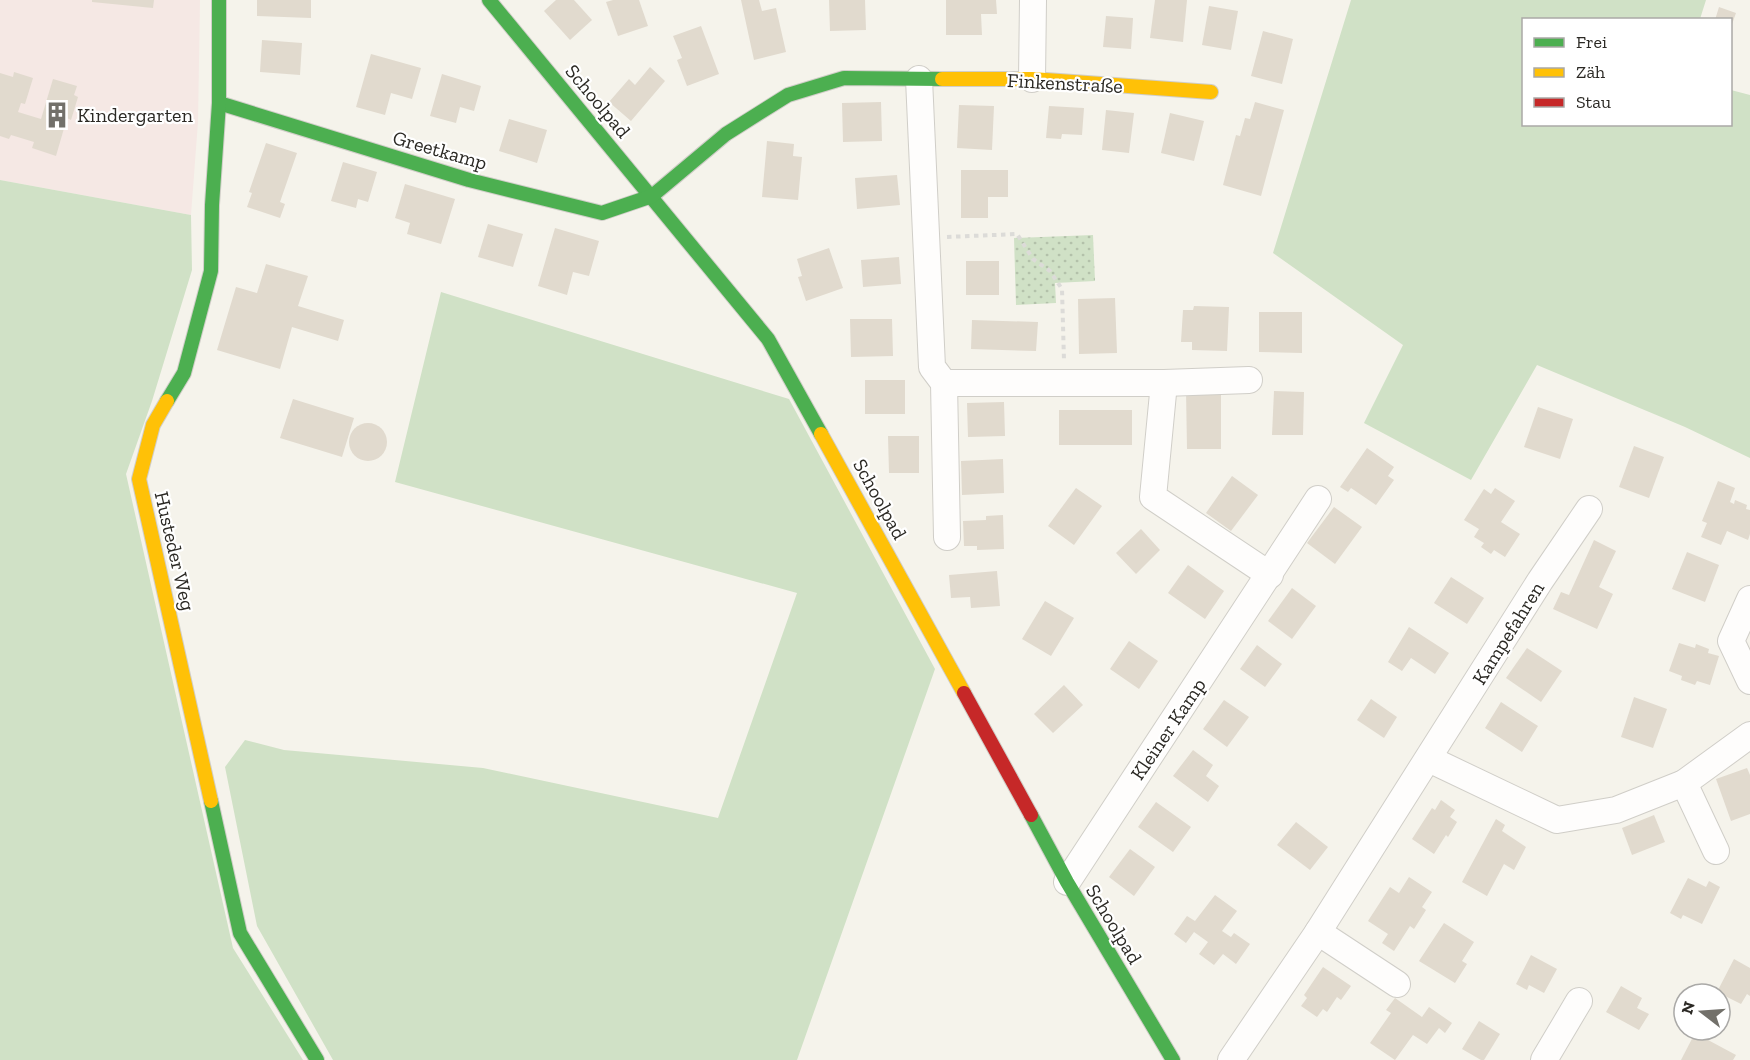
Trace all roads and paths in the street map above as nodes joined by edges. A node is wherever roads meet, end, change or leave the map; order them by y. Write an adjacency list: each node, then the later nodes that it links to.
1 (219, 0): 7 (street, Husteder Weg)
2 (489, 0): 8 (street, Schoolpad)
3 (1033, 0): 5 (street)
4 (919, 79): 5 (street, Finkenstraße); 8 (street, Finkenstraße); 9 (street)
5 (1032, 79): 6 (street, Finkenstraße)
6 (1211, 92)
7 (219, 103): 8 (street, Greetkamp); 28 (street, Husteder Weg)
8 (652, 196): 24 (street, Schoolpad)
9 (926, 238): 10 (street); 12 (path)
10 (938, 375): 12 (street); 16 (street)
11 (1249, 380): 13 (street)
12 (1065, 383): 13 (street)
13 (1164, 383): 17 (street)
14 (1318, 499): 17 (street, Kleiner Kamp)
15 (1589, 509): 21 (street, Kampefahren)
16 (947, 537)
17 (1270, 575): 24 (street, Kleiner Kamp)
18 (1750, 599): 19 (street)
19 (1750, 681)
20 (1750, 735): 22 (street)
21 (1429, 759): 22 (street); 25 (street, Kampefahren)
22 (1684, 783): 23 (street)
23 (1716, 851)
24 (1067, 882): 29 (street, Schoolpad)
25 (1318, 932): 26 (street); 30 (street, Kampefahren)
26 (1397, 984)
27 (1578, 1001): 31 (street)
28 (317, 1060)
29 (1173, 1060)
30 (1231, 1060)
31 (1544, 1060)

